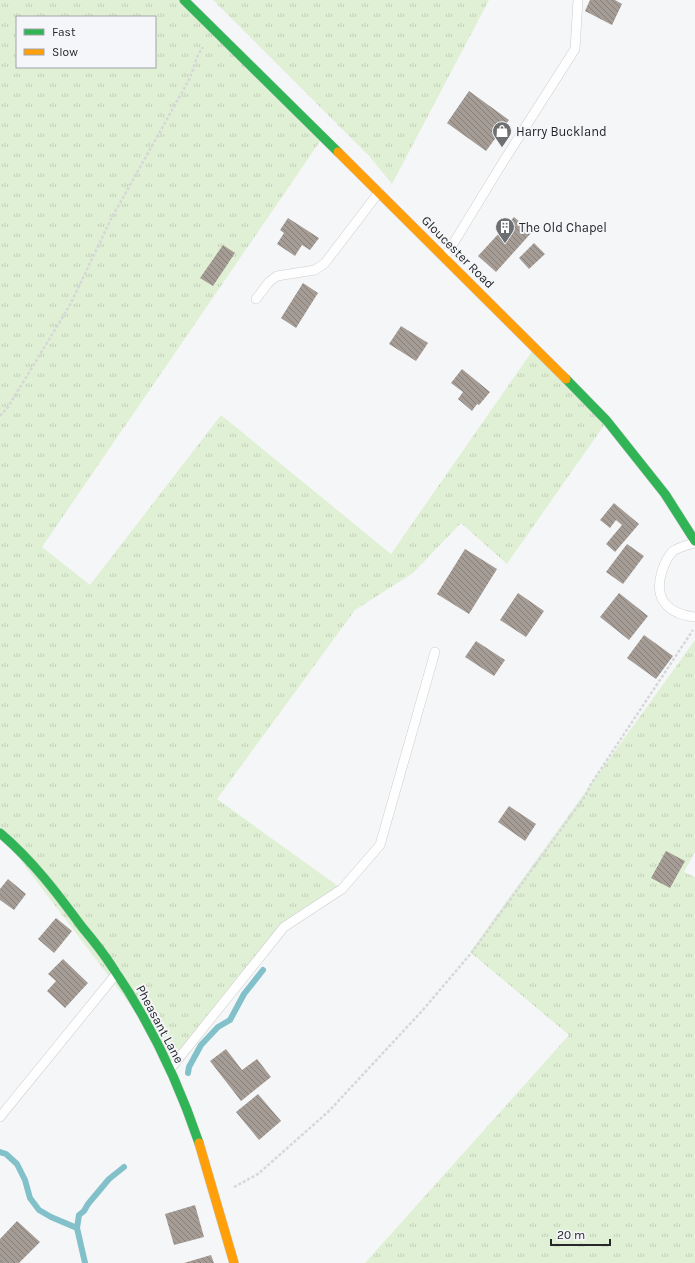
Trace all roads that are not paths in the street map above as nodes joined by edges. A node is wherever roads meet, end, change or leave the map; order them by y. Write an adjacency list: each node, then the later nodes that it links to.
1 (184, 0): 3 (main road, Gloucester Road)
2 (578, 0): 4 (lane)
3 (379, 192): 4 (main road, Gloucester Road); 5 (lane)
4 (445, 258): 6 (main road, Gloucester Road)
5 (256, 300)
6 (695, 542): 7 (lane)
7 (695, 617)
8 (435, 652): 11 (lane)
9 (0, 833): 10 (main road, Pheasant Lane)
10 (117, 973): 11 (main road, Pheasant Lane); 12 (lane)
11 (170, 1069): 13 (main road, Pheasant Lane)
12 (0, 1117)
13 (234, 1263)

